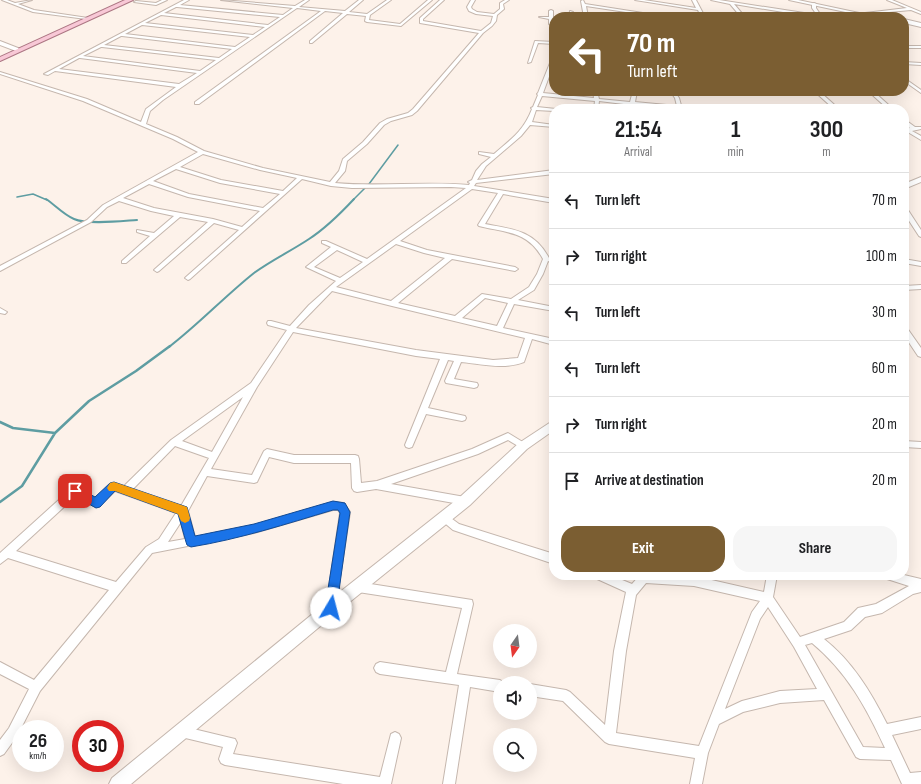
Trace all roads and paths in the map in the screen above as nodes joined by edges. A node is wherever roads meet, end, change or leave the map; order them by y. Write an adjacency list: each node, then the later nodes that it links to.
1 (4, 0): 25 (street)
2 (30, 0): 25 (street)
3 (140, 0): 22 (street)
4 (165, 0): 22 (street)
5 (187, 0): 28 (street)
6 (223, 0): 29 (street)
7 (303, 0): 8 (street)
8 (307, 0): 29 (street)
9 (361, 0): 35 (street)
10 (389, 0): 51 (street)
11 (430, 0): 51 (street)
12 (442, 0): 59 (street)
13 (473, 0): 49 (street)
14 (507, 0): 49 (street)
15 (583, 0): 27 (street)
16 (637, 0): 23 (street)
17 (694, 0): 31 (street)
18 (713, 0): 24 (street)
19 (791, 0): 26 (street)
20 (801, 0): 45 (street)
21 (889, 0): 30 (street)
22 (129, 1): 53 (main road); 72 (main road)
23 (654, 3): 31 (street); 38 (street)
24 (731, 3): 33 (street); 40 (street)
25 (14, 4): 53 (street)
26 (814, 4): 43 (street); 44 (street)
27 (584, 5): 34 (street); 36 (street)
28 (176, 6): 48 (street); 50 (street)
29 (296, 7): 32 (street); 50 (street)
30 (912, 8): 46 (street); 47 (street)
31 (698, 9): 39 (street)
32 (324, 10): 35 (street); 93 (street)
33 (774, 10): 41 (street); 42 (street)
34 (623, 11): 37 (street)
35 (346, 12): 51 (street); 62 (street)
36 (585, 12)
37 (631, 12)
38 (659, 12)
39 (700, 12)
40 (739, 12)
41 (777, 12)
42 (787, 12)
43 (817, 12)
44 (851, 12)
45 (852, 12)
46 (885, 12)
47 (921, 13)
48 (160, 14): 56 (street); 58 (street)
49 (495, 15): 59 (street)
50 (284, 16): 58 (street)
51 (368, 16)
52 (541, 17): 54 (street)
53 (86, 18): 69 (main road)
54 (549, 18)
55 (909, 23): 57 (street)
56 (142, 24): 60 (street); 61 (street)
57 (920, 25)
58 (269, 26): 61 (street)
59 (482, 32): 114 (street)
60 (121, 35): 65 (street); 68 (street)
61 (254, 36): 68 (street)
62 (311, 42)
63 (0, 43): 69 (street)
64 (549, 43): 74 (street)
65 (102, 46): 71 (street); 73 (street)
66 (909, 47): 67 (street)
67 (921, 47)
68 (236, 48): 73 (street)
69 (16, 49): 70 (main road)
70 (0, 56)
71 (80, 57): 77 (street); 78 (street)
72 (0, 59)
73 (220, 59): 78 (street)
74 (529, 62)
75 (909, 63): 76 (street)
76 (921, 64)
77 (56, 70): 80 (street); 83 (street)
78 (201, 72): 83 (street)
79 (0, 73): 101 (street)
80 (46, 74)
81 (549, 82): 85 (street)
82 (909, 83): 84 (street)
83 (181, 86): 101 (street)
84 (921, 92)
85 (540, 94): 86 (street); 98 (street)
86 (549, 95)
87 (559, 96): 92 (street)
88 (596, 96): 92 (street)
89 (634, 96): 95 (street)
90 (822, 96): 96 (street)
91 (876, 96): 97 (street)
92 (597, 100): 94 (street); 95 (street)
93 (197, 103)
94 (597, 104)
95 (632, 104)
96 (831, 104)
97 (885, 104)
98 (534, 108): 99 (street); 100 (street)
99 (549, 110)
100 (529, 123): 102 (street); 108 (street)
101 (143, 124): 106 (street)
102 (549, 125)
103 (921, 128): 104 (street)
104 (909, 130): 105 (street)
105 (921, 138)
106 (202, 152): 109 (street); 111 (street)
107 (481, 153): 108 (street)
108 (495, 156): 115 (street)
109 (175, 167): 113 (street); 118 (street)
110 (549, 173): 115 (street)
111 (302, 177): 114 (street); 118 (street)
112 (920, 181): 116 (street)
113 (150, 182): 119 (street); 121 (street)
114 (331, 184): 115 (street)
115 (473, 184): 117 (street); 130 (street)
116 (909, 185)
117 (502, 192): 120 (street); 133 (street)
118 (284, 193): 121 (street)
119 (120, 199): 122 (street); 139 (street)
120 (549, 200)
121 (264, 210): 125 (street)
122 (178, 215): 124 (street); 127 (street)
123 (909, 216): 128 (street)
124 (213, 222): 125 (street); 141 (street)
125 (244, 230): 142 (street)
126 (139, 231): 127 (street)
127 (155, 235): 136 (street)
128 (921, 235)
129 (324, 242): 131 (street)
130 (396, 242): 132 (street); 135 (street)
131 (336, 247): 135 (street); 143 (street)
132 (450, 256): 140 (street); 148 (street)
133 (546, 258): 134 (street); 147 (street)
134 (549, 259)
135 (367, 260): 143 (street)
136 (124, 262)
137 (909, 262): 138 (street)
138 (921, 264)
139 (0, 269)
140 (515, 269)
141 (157, 270)
142 (188, 278)
143 (341, 281): 145 (street)
144 (921, 287): 146 (street)
145 (331, 288): 148 (street); 152 (street)
146 (909, 288)
147 (512, 301): 149 (street); 150 (street); 153 (street)
148 (392, 304): 150 (street)
149 (549, 307)
150 (456, 319): 153 (street)
151 (271, 323): 152 (street)
152 (291, 329): 158 (street); 160 (street)
153 (499, 329): 154 (street)
154 (529, 337): 156 (street); 159 (street)
155 (909, 337): 157 (street)
156 (549, 341)
157 (921, 354)
158 (445, 356): 159 (street); 162 (street)
159 (458, 358): 161 (street)
160 (254, 385): 165 (street); 170 (street)
161 (474, 385)
162 (424, 410): 163 (street); 168 (street)
163 (462, 418)
164 (549, 427): 169 (street)
165 (174, 442): 170 (street); 173 (street)
166 (909, 444): 167 (street)
167 (921, 445)
168 (409, 446)
169 (522, 446): 172 (street); 174 (street)
170 (214, 456): 171 (street)
171 (205, 472): 172 (street); 175 (street)
172 (376, 486): 174 (street)
173 (125, 491): 175 (street); 179 (street)
174 (465, 501): 176 (street)
175 (183, 511): 177 (street); 178 (street)
176 (444, 517): 180 (street); 187 (street)
177 (191, 542): 178 (street); 192 (street)
178 (149, 550): 189 (street)
179 (3, 556): 189 (street)
180 (549, 557)
181 (610, 580): 190 (street)
182 (642, 580): 190 (street)
183 (677, 580): 191 (street)
184 (771, 580): 191 (street)
185 (906, 580): 186 (street)
186 (921, 584)
187 (358, 587): 192 (street); 197 (street)
188 (921, 587): 193 (street)
189 (118, 588): 200 (street)
190 (633, 590): 208 (street)
191 (768, 598): 194 (street); 203 (street)
192 (331, 608): 206 (street)
193 (813, 636): 194 (street); 205 (street)
194 (798, 643): 202 (street)
195 (0, 668): 200 (street)
196 (380, 668): 197 (street)
197 (450, 678): 198 (street)
198 (465, 681): 199 (street); 216 (street)
199 (493, 685)
200 (36, 687): 209 (street)
201 (537, 691): 208 (street)
202 (826, 694): 203 (street); 211 (street)
203 (715, 720): 210 (street)
204 (921, 723): 205 (street)
205 (883, 730): 211 (street)
206 (180, 732): 214 (street); 215 (street)
207 (395, 738): 215 (street)
208 (609, 738): 210 (street)
209 (0, 750)
210 (702, 753): 217 (street)
211 (894, 754): 213 (street)
212 (921, 778): 213 (street)
213 (908, 782)
214 (118, 784)
215 (384, 784)
216 (449, 784)
217 (696, 784)

